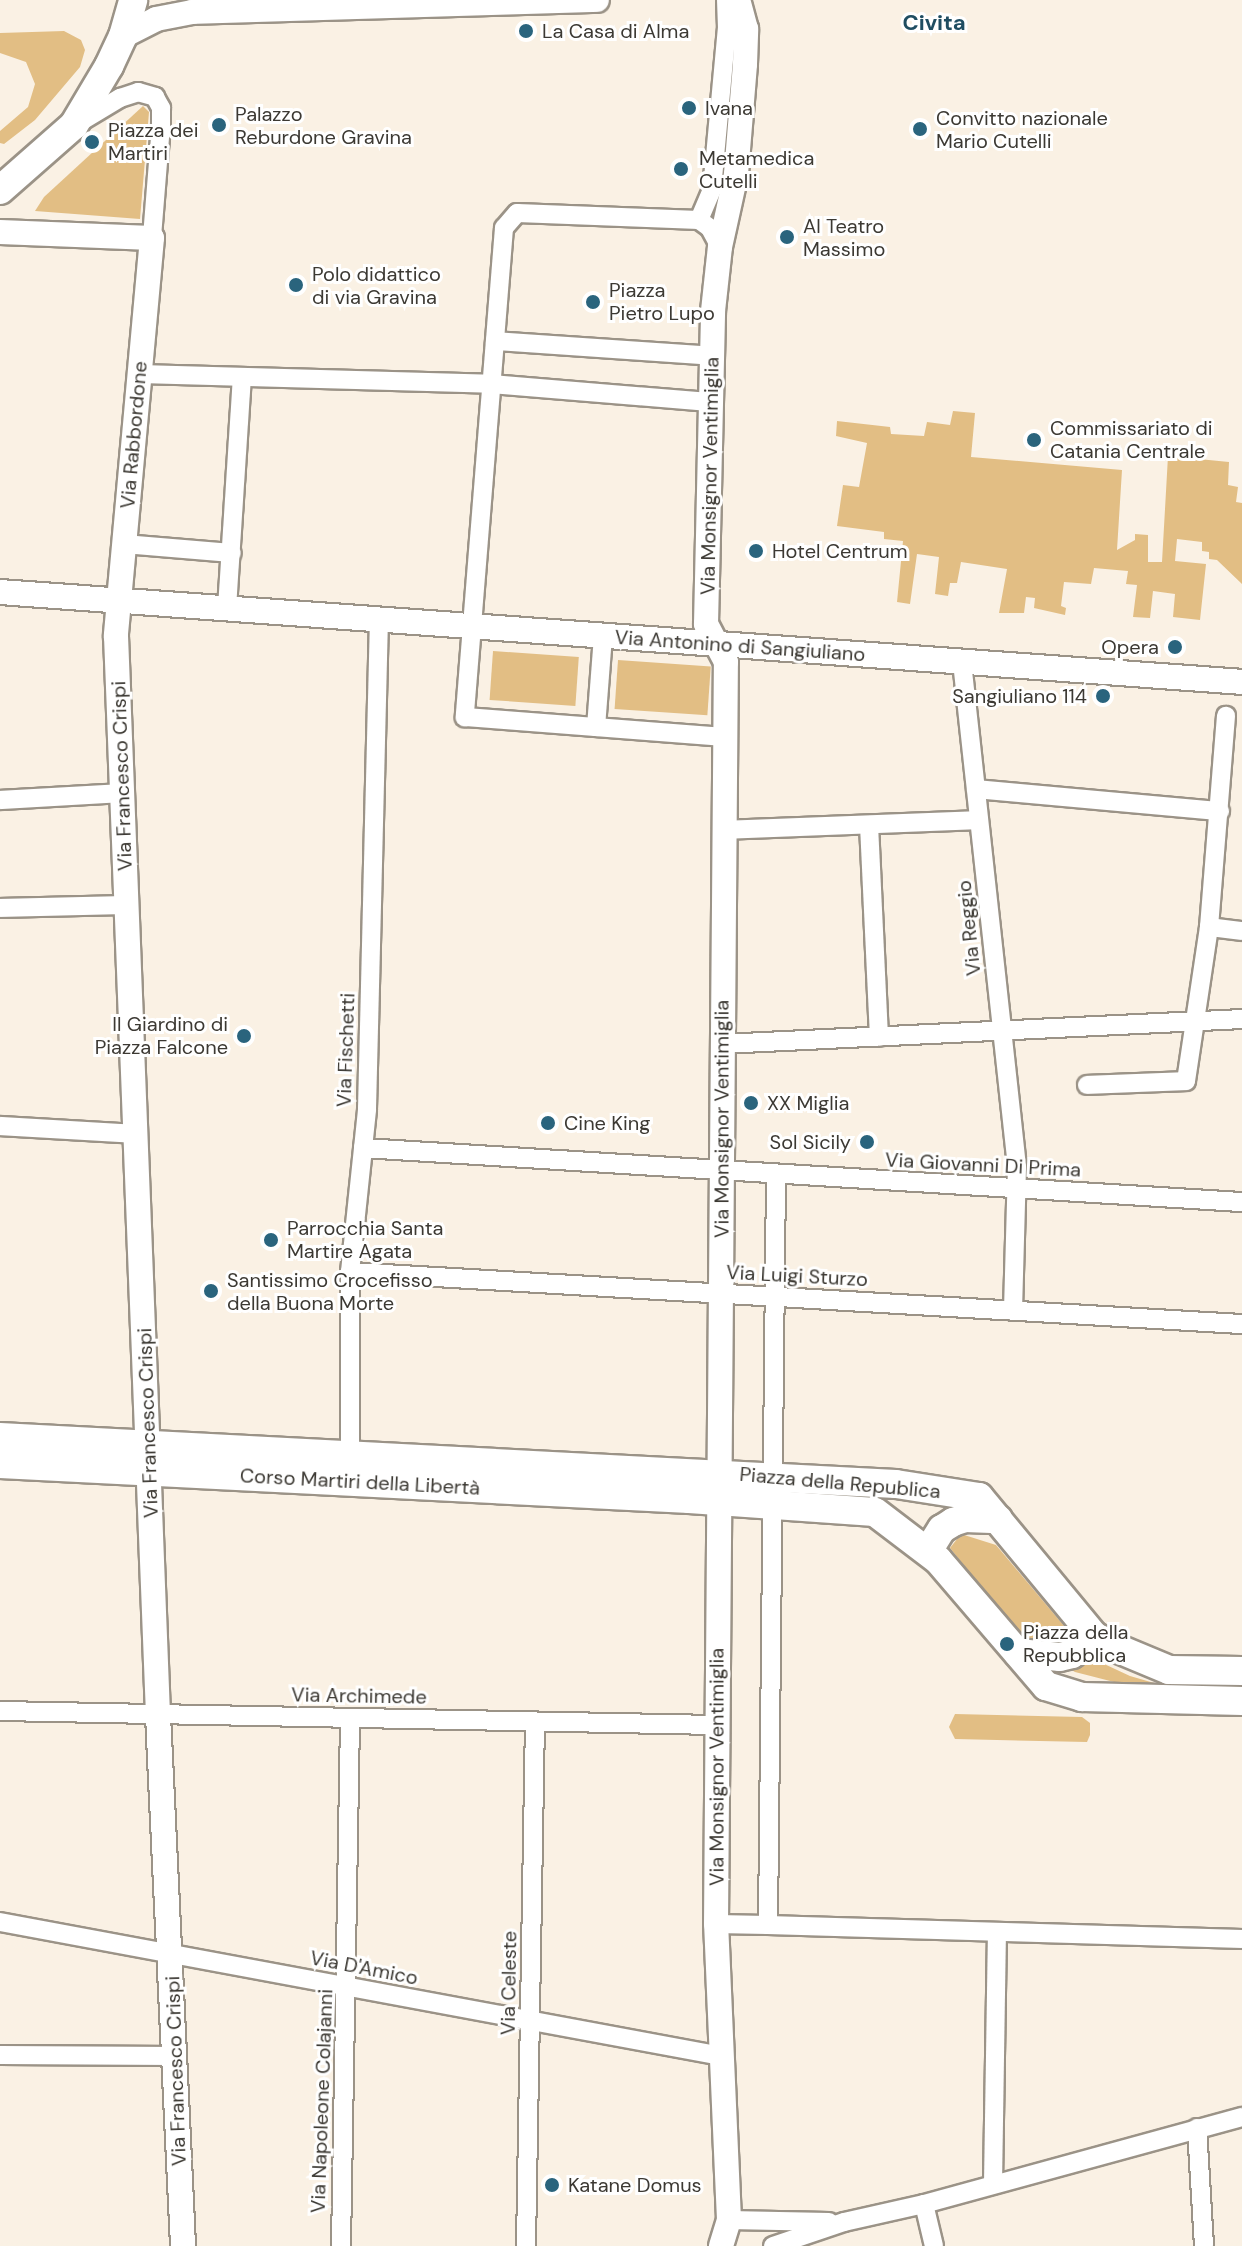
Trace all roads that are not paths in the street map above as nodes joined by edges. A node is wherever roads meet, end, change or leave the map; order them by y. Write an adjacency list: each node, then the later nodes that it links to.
1 (133, 0): 6 (main road)
2 (597, 0): 5 (main road)
3 (726, 0): 9 (street)
4 (738, 0): 12 (main road, Via Monsignor Ventimiglia)
5 (444, 2): 6 (main road)
6 (123, 36): 7 (main road)
7 (74, 125): 8 (main road); 11 (street)
8 (0, 190)
9 (699, 220): 12 (street); 13 (street)
10 (0, 232): 11 (main road)
11 (152, 238): 15 (main road, Via Rabbordone)
12 (720, 247): 14 (main road, Via Monsignor Ventimiglia)
13 (495, 341): 14 (street); 17 (street)
14 (713, 356): 18 (main road, Via Monsignor Ventimiglia)
15 (140, 374): 16 (street); 19 (main road, Via Rabbordone)
16 (242, 377): 17 (street); 20 (street)
17 (491, 392): 18 (street); 25 (street)
18 (712, 402): 27 (main road, Via Monsignor Ventimiglia)
19 (124, 544): 20 (street); 22 (main road, Via Rabbordone)
20 (232, 548): 23 (street)
21 (0, 592): 22 (main road)
22 (119, 601): 23 (main road, Via Antonino di Sangiuliano); 34 (main road, Via Francesco Crispi)
23 (233, 608): 24 (main road, Via Antonino di Sangiuliano)
24 (379, 619): 25 (main road, Via Antonino di Sangiuliano); 52 (street, Via Fischetti)
25 (472, 626): 26 (main road, Via Antonino di Sangiuliano); 31 (street)
26 (603, 635): 27 (main road, Via Antonino di Sangiuliano); 31 (street)
27 (718, 644): 28 (main road, Via Antonino di Sangiuliano); 32 (main road, Via Monsignor Ventimiglia)
28 (962, 662): 29 (main road, Via Antonino di Sangiuliano); 33 (street, Via Reggio)
29 (1242, 682)
30 (1226, 716): 36 (street)
31 (596, 727): 32 (street)
32 (725, 737): 39 (main road, Via Monsignor Ventimiglia)
33 (976, 789): 36 (street); 37 (street, Via Reggio)
34 (123, 793): 35 (street); 40 (main road, Via Francesco Crispi)
35 (0, 800)
36 (1220, 811): 42 (street)
37 (979, 820): 38 (street); 46 (street, Via Reggio)
38 (869, 825): 39 (street); 47 (street)
39 (724, 830): 48 (main road, Via Monsignor Ventimiglia)
40 (127, 905): 41 (street); 51 (main road, Via Francesco Crispi)
41 (0, 908)
42 (1209, 927): 43 (street); 45 (street)
43 (1242, 931)
44 (1242, 1019): 45 (street)
45 (1194, 1022): 46 (street); 49 (street)
46 (1002, 1032): 47 (street); 55 (street, Via Reggio)
47 (879, 1037): 48 (street)
48 (722, 1044): 53 (main road, Via Monsignor Ventimiglia)
49 (1087, 1085)
50 (0, 1126): 51 (street)
51 (137, 1134): 63 (main road, Via Francesco Crispi)
52 (363, 1148): 53 (street, Via Giovanni Di Prima); 57 (street, Via Fischetti)
53 (722, 1170): 54 (street, Via Giovanni Di Prima); 58 (main road, Via Monsignor Ventimiglia)
54 (776, 1175): 55 (street, Via Giovanni Di Prima); 59 (street)
55 (1017, 1189): 56 (street, Via Giovanni Di Prima); 60 (street, Via Reggio)
56 (1242, 1202)
57 (350, 1272): 58 (street, Via Luigi Sturzo); 65 (street, Via Fischetti)
58 (722, 1294): 59 (street, Via Luigi Sturzo); 67 (main road, Via Monsignor Ventimiglia)
59 (773, 1297): 60 (street, Via Luigi Sturzo); 66 (street)
60 (1013, 1311): 61 (street, Via Luigi Sturzo)
61 (1242, 1324)
62 (0, 1437): 63 (main road, Corso Martiri della Libertà)
63 (150, 1458): 64 (main road, Corso Martiri della Libertà); 65 (main road, Corso Martiri della Libertà); 76 (main road, Via Francesco Crispi)
64 (0, 1464)
65 (350, 1468): 67 (main road, Corso Martiri della Libertà)
66 (772, 1476): 67 (main road, Piazza della Republica); 68 (street); 69 (main road, Piazza della Republica)
67 (719, 1487): 68 (main road, Piazza della Republica); 79 (main road, Via Monsignor Ventimiglia)
68 (772, 1505): 70 (main road, Piazza della Republica); 82 (street)
69 (998, 1519): 70 (main road, Piazza della Republica); 71 (main road, Piazza della Republica)
70 (928, 1551): 72 (main road, Piazza della Republica)
71 (1093, 1635): 72 (main road); 73 (main road, Piazza della Republica)
72 (1018, 1653): 74 (main road, Piazza della Republica)
73 (1242, 1671)
74 (1242, 1701)
75 (0, 1711): 76 (street, Via Archimede)
76 (158, 1715): 77 (street, Via Archimede); 85 (main road, Via Francesco Crispi)
77 (350, 1718): 78 (street, Via Archimede); 86 (street, Via Napoleone Colajanni)
78 (535, 1722): 79 (street, Via Archimede); 87 (street, Via Celeste)
79 (717, 1725): 81 (main road, Via Monsignor Ventimiglia)
80 (0, 1922): 85 (street, Via D'Amico)
81 (716, 1924): 82 (street); 90 (main road, Via Monsignor Ventimiglia)
82 (768, 1925): 83 (street)
83 (997, 1932): 84 (street); 93 (street)
84 (1242, 1939)
85 (171, 1954): 86 (street, Via D'Amico); 89 (main road, Via Francesco Crispi)
86 (348, 1987): 87 (street, Via D'Amico); 98 (street, Via Napoleone Colajanni)
87 (530, 2021): 90 (street, Via D'Amico); 99 (street, Via Celeste)
88 (0, 2055): 89 (street)
89 (175, 2056): 97 (main road, Via Francesco Crispi)
90 (721, 2056): 95 (main road, Via Monsignor Ventimiglia)
91 (1242, 2117): 92 (street)
92 (1197, 2128): 93 (street); 103 (street)
93 (993, 2184): 94 (street)
94 (924, 2204): 96 (street); 102 (street)
95 (729, 2220): 96 (street); 100 (main road, Via Monsignor Ventimiglia)
96 (844, 2222): 101 (street)
97 (183, 2246)
98 (341, 2246)
99 (526, 2246)
100 (721, 2246)
101 (773, 2246)
102 (934, 2246)
103 (1204, 2246)

